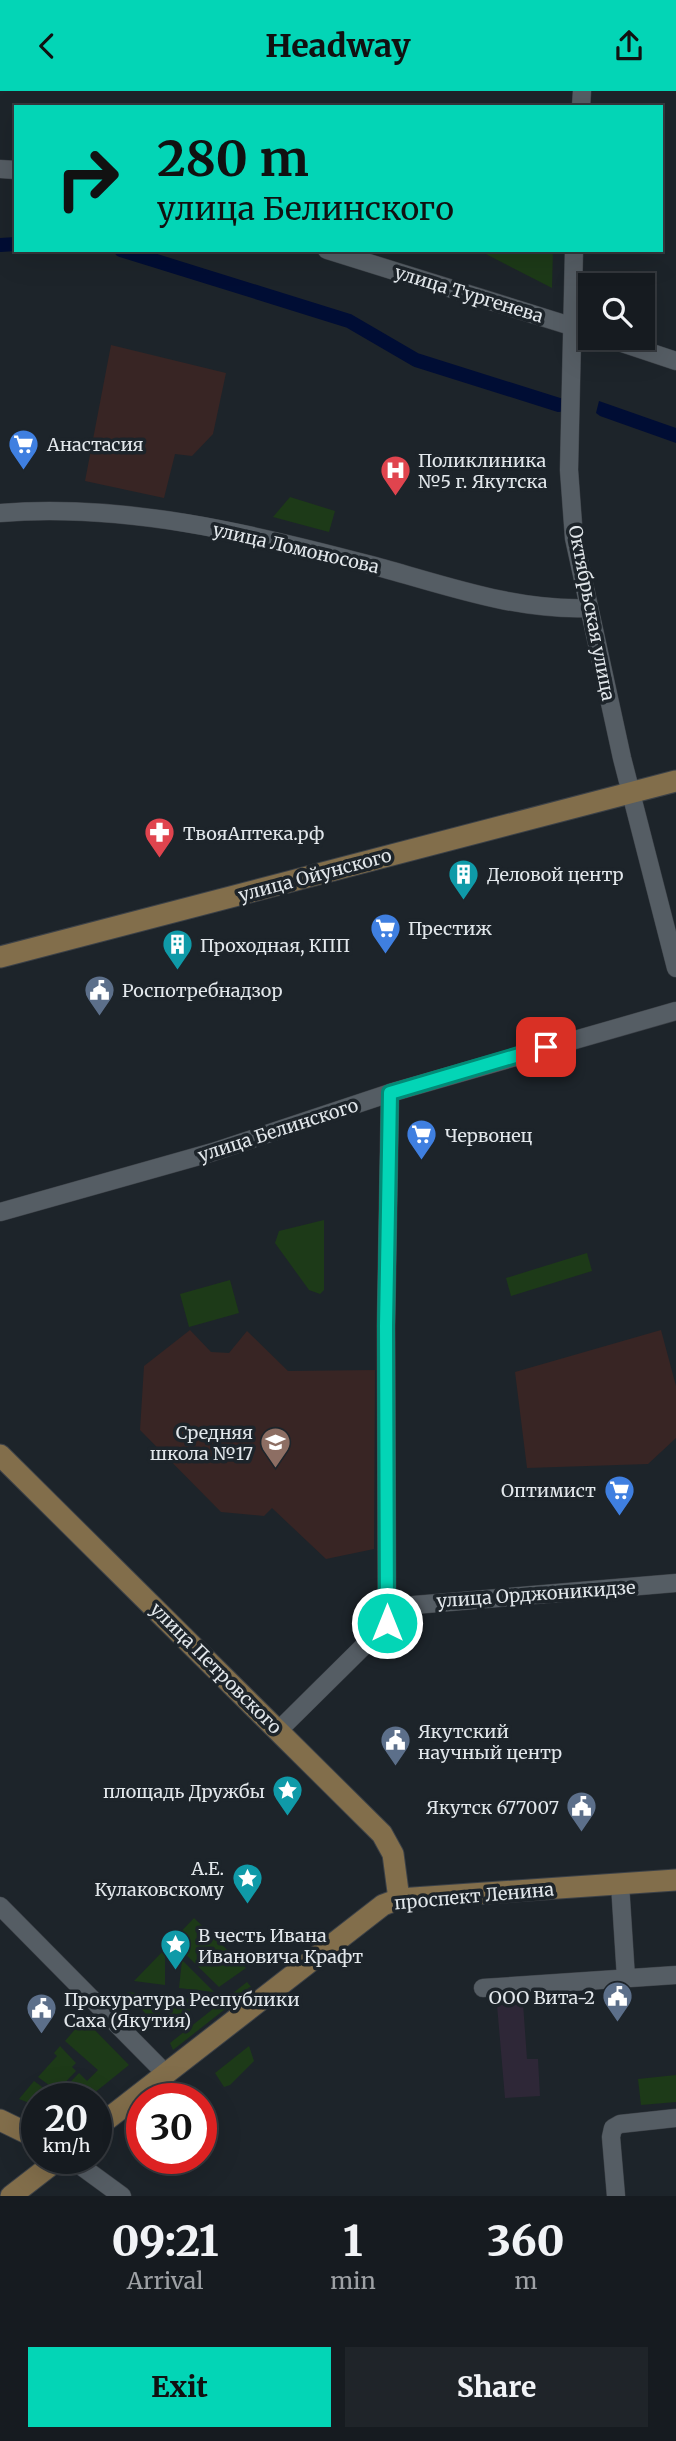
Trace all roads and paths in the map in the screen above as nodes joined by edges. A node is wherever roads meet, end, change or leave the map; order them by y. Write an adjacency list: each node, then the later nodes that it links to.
1 (333, 252): 3 (street, улица Тургенева)
2 (574, 252): 3 (street, Октябрьская улица)
3 (571, 326): 4 (street, улица Тургенева); 8 (street, Октябрьская улица)
4 (578, 328)
5 (643, 350): 6 (street)
6 (676, 361)
7 (0, 513): 8 (street, улица Ломоносова)
8 (588, 608): 10 (street, Октябрьская улица)
9 (676, 781): 10 (main road, улица Ойунского)
10 (631, 793): 11 (main road, улица Ойунского); 12 (street, Октябрьская улица)
11 (0, 957)
12 (676, 968)
13 (676, 1011): 14 (street, улица Белинского)
14 (390, 1093): 15 (street, улица Белинского); 18 (street)
15 (0, 1212)
16 (0, 1455): 19 (main road, улица Петровского)
17 (676, 1584): 18 (street, улица Орджоникидзе)
18 (387, 1623): 19 (street, улица Орджоникидзе)
19 (278, 1731): 22 (main road, улица Петровского)
20 (676, 1880): 21 (main road, проспект Ленина)
21 (620, 1884): 22 (main road, проспект Ленина); 25 (street)
22 (399, 1899): 27 (main road, проспект Ленина)
23 (0, 1906): 27 (street)
24 (676, 1975): 25 (street)
25 (626, 1978): 26 (street)
26 (482, 1988)
27 (166, 2074): 28 (main road, проспект Ленина)
28 (112, 2116)
29 (676, 2118): 36 (street)
30 (0, 2120): 31 (main road)
31 (21, 2130)
32 (39, 2174): 34 (main road)
33 (92, 2174): 35 (street)
34 (11, 2196)
35 (122, 2196)
36 (615, 2196)

